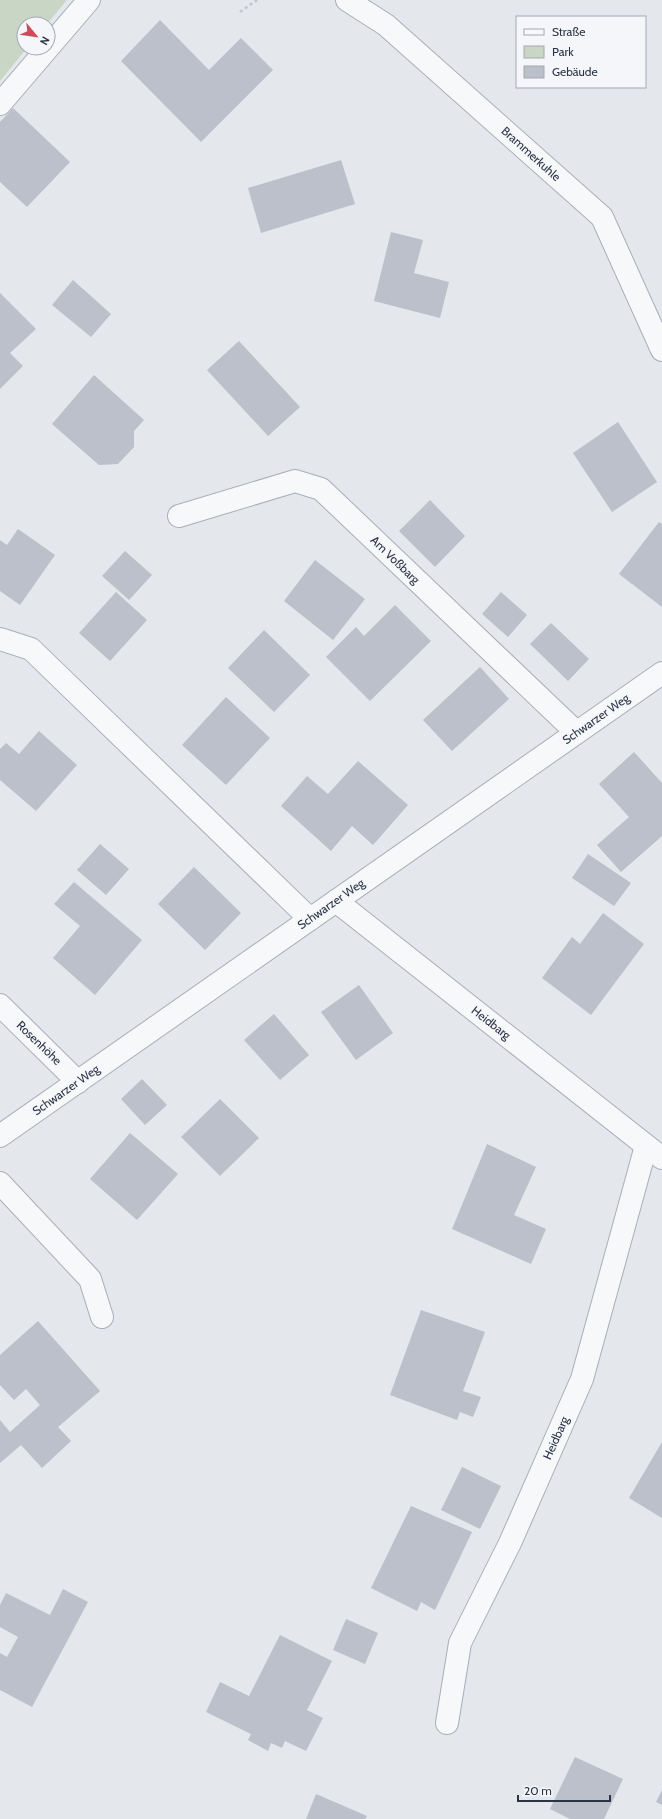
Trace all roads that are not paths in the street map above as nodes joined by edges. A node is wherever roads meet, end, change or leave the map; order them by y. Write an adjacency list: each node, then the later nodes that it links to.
1 (89, 0): 3 (street)
2 (347, 0): 4 (street, Brammerkuhle)
3 (0, 104)
4 (662, 350)
5 (179, 516): 8 (street, Am Voßbarg)
6 (0, 639): 10 (street)
7 (662, 673): 8 (street, Schwarzer Weg)
8 (576, 732): 9 (street, Schwarzer Weg)
9 (336, 900): 10 (street, Schwarzer Weg); 14 (street, Heidbarg)
10 (310, 919): 12 (street, Schwarzer Weg)
11 (0, 1005): 12 (street, Rosenhöhe)
12 (78, 1082): 13 (street, Schwarzer Weg)
13 (0, 1136)
14 (654, 1152): 17 (street, Heidbarg)
15 (0, 1183): 16 (street)
16 (102, 1318)
17 (447, 1723)

